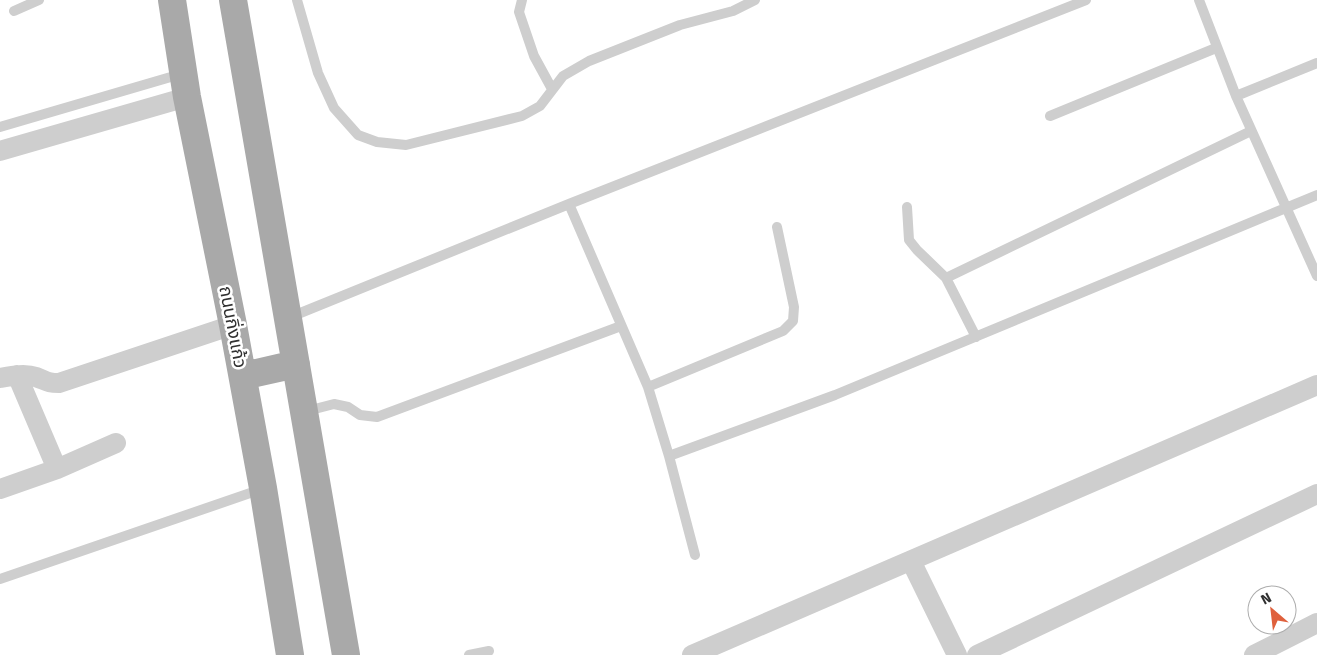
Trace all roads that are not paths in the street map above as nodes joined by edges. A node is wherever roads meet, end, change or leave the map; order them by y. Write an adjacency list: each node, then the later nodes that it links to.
1 (39, 0): 9 (lane)
2 (172, 0): 12 (main road, ถนนกิ่งแก้ว)
3 (233, 0): 26 (main road)
4 (297, 0): 13 (lane)
5 (522, 0): 13 (lane)
6 (755, 0): 13 (lane)
7 (1086, 0): 20 (lane)
8 (1198, 0): 10 (lane)
9 (14, 11)
10 (1216, 48): 14 (lane); 15 (lane)
11 (1317, 63): 14 (lane)
12 (185, 85): 16 (lane); 18 (street); 27 (main road, ถนนกิ่งแก้ว)
13 (552, 89)
14 (1236, 96): 17 (lane)
15 (1050, 116)
16 (0, 126)
17 (1251, 131): 22 (lane); 25 (lane)
18 (0, 151)
19 (1317, 195): 22 (lane)
20 (569, 204): 26 (lane); 28 (lane)
21 (907, 207): 25 (lane)
22 (1287, 207): 24 (lane); 29 (lane)
23 (776, 227): 34 (lane)
24 (1317, 276)
25 (946, 278): 29 (lane)
26 (288, 318): 30 (main road)
27 (233, 325): 31 (street); 32 (main road, ถนนกิ่งแก้ว)
28 (621, 326): 34 (lane); 35 (lane)
29 (976, 336): 37 (lane)
30 (296, 364): 32 (main road); 35 (main road)
31 (9, 376): 38 (street)
32 (243, 376): 39 (main road, ถนนกิ่งแก้ว)
33 (1317, 385): 43 (street)
34 (648, 387): 37 (lane)
35 (306, 411): 48 (main road)
36 (116, 443): 38 (street)
37 (669, 456): 42 (lane)
38 (57, 469): 40 (street)
39 (263, 488): 44 (lane); 47 (main road, ถนนกิ่งแก้ว)
40 (0, 489)
41 (1317, 494): 52 (street)
42 (695, 556)
43 (911, 561): 50 (street); 51 (street)
44 (0, 579)
45 (1317, 624): 53 (street)
46 (489, 651): 49 (lane)
47 (290, 655)
48 (346, 655)
49 (469, 655)
50 (692, 655)
51 (957, 655)
52 (977, 655)
53 (1254, 655)

